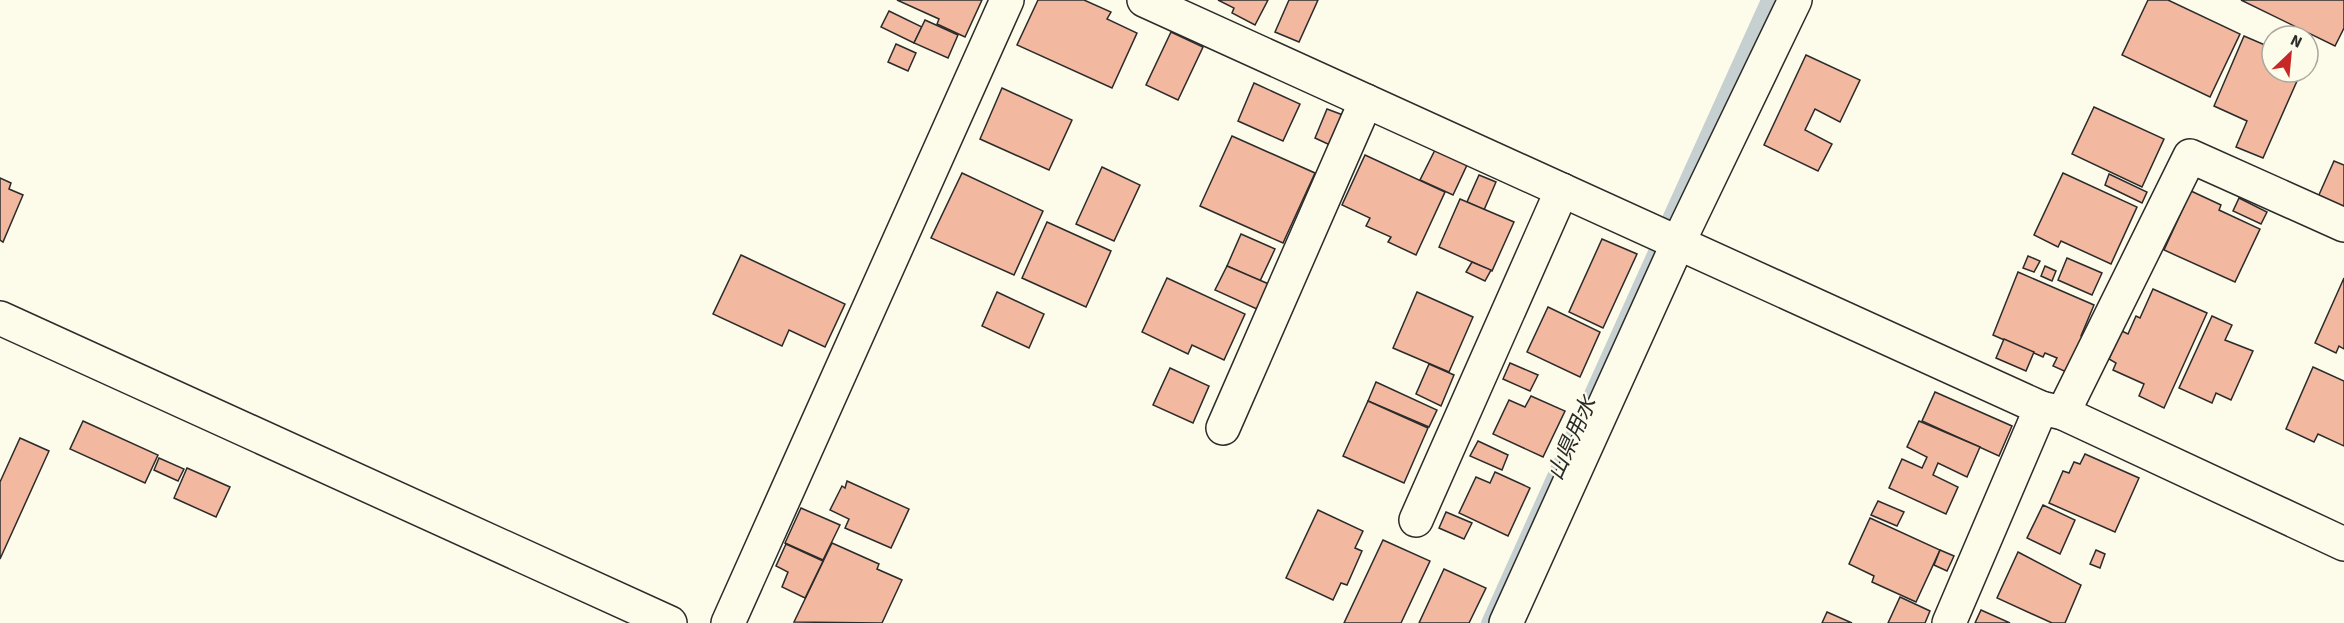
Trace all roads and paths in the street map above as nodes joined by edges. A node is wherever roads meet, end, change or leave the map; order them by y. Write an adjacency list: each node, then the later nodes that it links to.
1 (1007, 0): 14 (street)
2 (1144, 0): 4 (street)
3 (1795, 0): 7 (street)
4 (1366, 101): 5 (street); 10 (street)
5 (1562, 190): 7 (street); 11 (street)
6 (2344, 225): 9 (street)
7 (1678, 243): 9 (street); 15 (street)
8 (0, 318): 13 (street)
9 (2052, 411): 12 (street); 16 (street)
10 (1223, 428)
11 (1416, 520)
12 (2344, 544)
13 (670, 623)
14 (729, 623)
15 (1506, 623)
16 (1949, 623)

